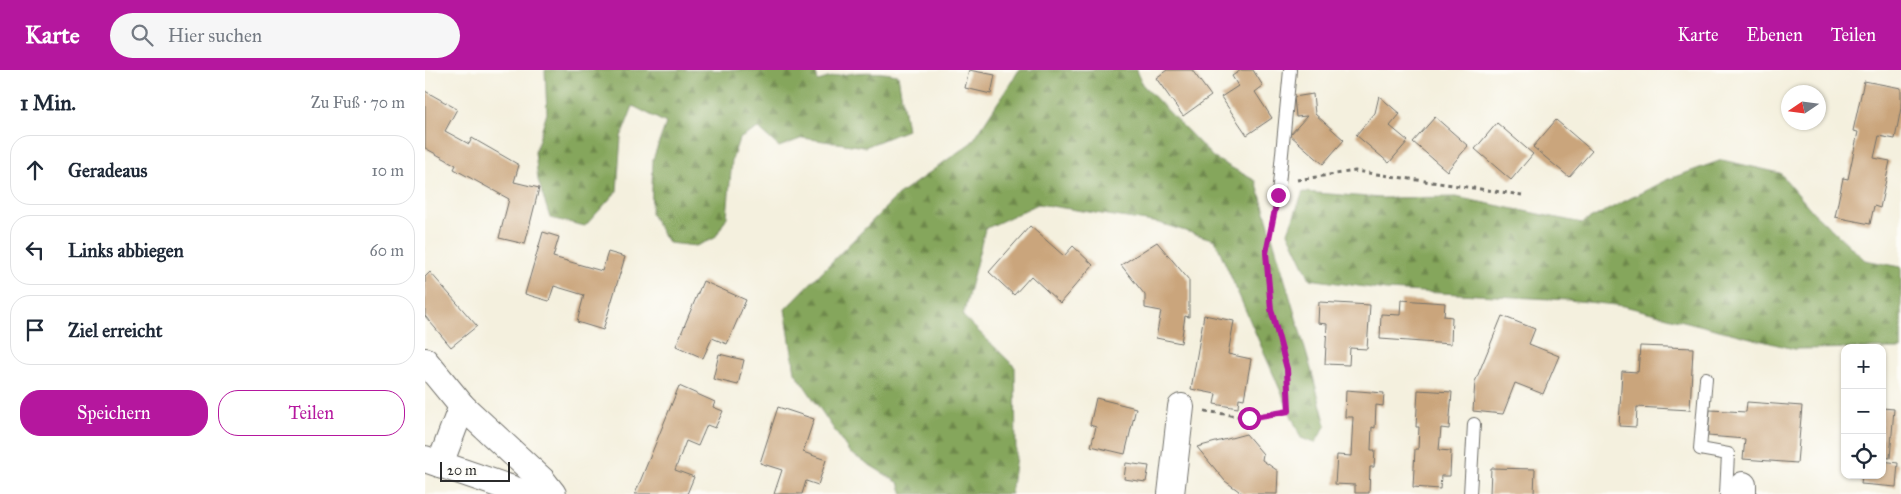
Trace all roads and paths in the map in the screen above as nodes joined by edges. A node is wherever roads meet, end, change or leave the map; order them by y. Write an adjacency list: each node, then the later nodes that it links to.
1 (1290, 70): 2 (lane)
2 (1278, 189): 3 (path); 7 (path)
3 (1522, 195)
4 (425, 361): 6 (street)
5 (1706, 378): 10 (lane)
6 (462, 406): 9 (street); 12 (street)
7 (1181, 407): 13 (street)
8 (1474, 424): 14 (lane)
9 (432, 461): 11 (street)
10 (1737, 491)
11 (527, 494)
12 (553, 494)
13 (1171, 494)
14 (1470, 494)

